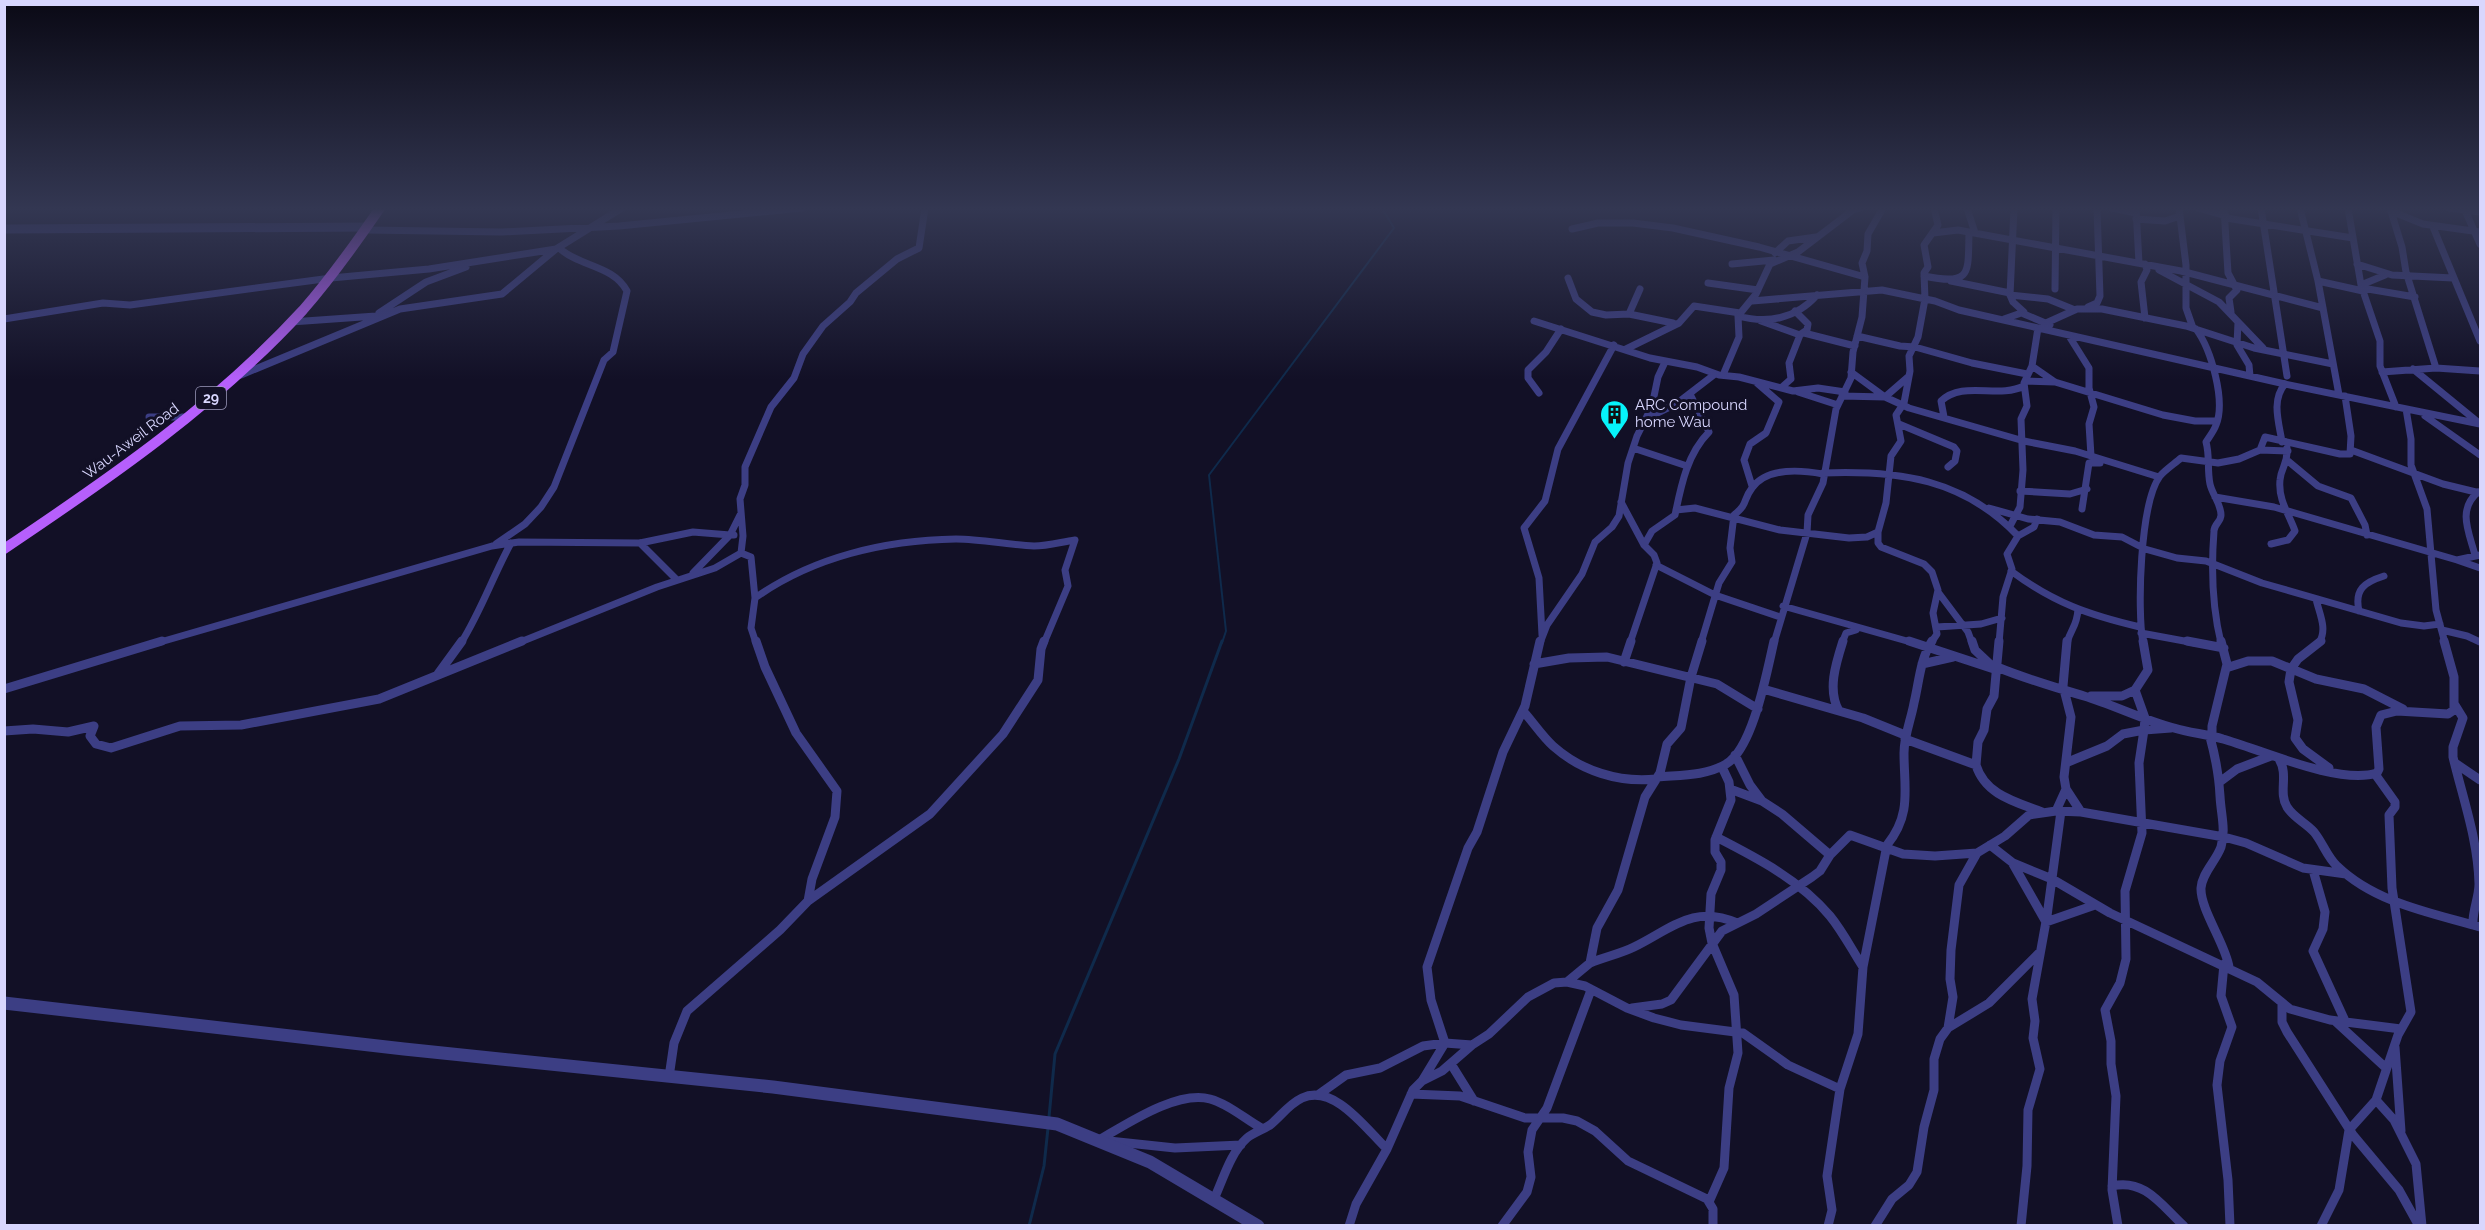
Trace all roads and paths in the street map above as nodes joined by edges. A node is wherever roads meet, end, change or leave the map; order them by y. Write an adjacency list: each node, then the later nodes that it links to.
1 (340, 265): 31 (main road, Wau-Aweil Road / 29)
2 (453, 265): 31 (street)
3 (472, 265): 59 (street)
4 (537, 265): 59 (street)
5 (588, 265): 165 (street)
6 (890, 265): 150 (street)
7 (1768, 265): 42 (street)
8 (1822, 265): 30 (street)
9 (1862, 265): 30 (street)
10 (1929, 265): 28 (street)
11 (1968, 265): 34 (street)
12 (2012, 265): 44 (street)
13 (2055, 265): 39 (street)
14 (2098, 265): 50 (street)
15 (2145, 265): 60 (street)
16 (2148, 265): 38 (street)
17 (2152, 265): 26 (street)
18 (2186, 265): 26 (street)
19 (2227, 265): 37 (street)
20 (2271, 265): 45 (street)
21 (2313, 265): 35 (street)
22 (2357, 265): 40 (street)
23 (2360, 265): 27 (street)
24 (2406, 265): 29 (street)
25 (2448, 265): 33 (street)
26 (2187, 272): 37 (street); 38 (street)
27 (2390, 274): 29 (street); 40 (street)
28 (1924, 276): 34 (street); 48 (street)
29 (2408, 276): 33 (street); 47 (street)
30 (1865, 277): 43 (street)
31 (331, 278): 62 (street); 66 (main road, Wau-Aweil Road / 29)
32 (1568, 278): 54 (street)
33 (2453, 278): 61 (street)
34 (1949, 281): 44 (street)
35 (2318, 281): 40 (street); 51 (street)
36 (1708, 282): 42 (street)
37 (2233, 284): 45 (street); 57 (street)
38 (2186, 286): 57 (street); 71 (street)
39 (2055, 288)
40 (2362, 288): 47 (street); 93 (street)
41 (1640, 289): 54 (street)
42 (1758, 290): 49 (street)
43 (1865, 291): 46 (street); 48 (street); 74 (street)
44 (2010, 294): 52 (street); 56 (street)
45 (2276, 294): 51 (street); 84 (street)
46 (1817, 295): 49 (street); 53 (street)
47 (2415, 297): 89 (street)
48 (1925, 299): 63 (street); 81 (street)
49 (1752, 301): 55 (street)
50 (2086, 308): 52 (street); 60 (street)
51 (2323, 308): 86 (street)
52 (2075, 310): 68 (street)
53 (1795, 311): 65 (street); 73 (street)
54 (1629, 314): 69 (street)
55 (1739, 314): 65 (street); 69 (street); 94 (street)
56 (2024, 314): 63 (street); 68 (street)
57 (2231, 314): 67 (street)
58 (2481, 316): 61 (street)
59 (375, 317): 66 (street); 97 (street)
60 (2145, 318): 71 (street)
61 (2470, 318): 77 (street)
62 (4, 319)
63 (2000, 319): 70 (street)
64 (1534, 321): 72 (street)
65 (1761, 321): 73 (street)
66 (291, 322): 97 (main road, Wau-Aweil Road / 29)
67 (2238, 322): 78 (street); 83 (street)
68 (2046, 323): 76 (street)
69 (1678, 324): 82 (street)
70 (2038, 328): 75 (street); 87 (street)
71 (2195, 328): 78 (street); 88 (street)
72 (1561, 329): 79 (street); 105 (street)
73 (1802, 333): 80 (street); 102 (street)
74 (1857, 336): 80 (street); 81 (street)
75 (2069, 336): 76 (street); 104 (street)
76 (2079, 338): 88 (street)
77 (2481, 341)
78 (2237, 343): 83 (street); 96 (street)
79 (1614, 345): 82 (street); 193 (street)
80 (1855, 346): 92 (street)
81 (1915, 346): 95 (street); 98 (street)
82 (1626, 349): 85 (street)
83 (2266, 350): 84 (street)
84 (2285, 354): 86 (street); 99 (street)
85 (1665, 362): 94 (street); 118 (street)
86 (2333, 364): 108 (street)
87 (2032, 366): 98 (street); 100 (street)
88 (2215, 368): 96 (street); 119 (street)
89 (2436, 368): 90 (street); 91 (street)
90 (2413, 369): 93 (street); 121 (street)
91 (2481, 371)
92 (1851, 372): 107 (street); 109 (street)
93 (2382, 372): 112 (street)
94 (1719, 374): 101 (street); 106 (street)
95 (1909, 376): 109 (street); 111 (street)
96 (2250, 376): 99 (street)
97 (234, 377): 116 (main road, Wau-Aweil Road / 29)
98 (2025, 380): 100 (street); 117 (street); 122 (street)
99 (2286, 380): 108 (street); 123 (street)
100 (2055, 382): 104 (street)
101 (1757, 383): 102 (street); 138 (street)
102 (1782, 387): 103 (street)
103 (1793, 391): 107 (street); 110 (street)
104 (2090, 392): 119 (street); 128 (street)
105 (1539, 393)
106 (1690, 394): 118 (street); 132 (street)
107 (1844, 394): 109 (street); 110 (street)
108 (2342, 396): 112 (street); 126 (street)
109 (1885, 397): 111 (street)
110 (1838, 405): 135 (street)
111 (1903, 405): 117 (street); 120 (street)
112 (2396, 407): 113 (street)
113 (2406, 410): 114 (street); 134 (street)
114 (2416, 412): 121 (street); 127 (street)
115 (149, 417): 116 (street)
116 (187, 417): 166 (main road, Wau-Aweil Road / 29)
117 (1944, 417): 122 (street)
118 (1647, 418): 124 (street)
119 (2217, 421): 130 (street)
120 (1899, 424): 133 (street); 136 (street)
121 (2481, 424)
122 (2021, 440): 128 (street); 140 (street)
123 (2285, 445): 125 (street); 125 (street); 126 (street); 129 (street)
124 (1633, 448): 132 (street); 144 (street)
125 (2260, 450): 130 (street)
126 (2351, 450): 134 (street)
127 (2481, 455)
128 (2091, 456): 131 (street)
129 (2288, 461): 149 (street); 158 (street)
130 (2210, 464): 137 (street); 143 (street)
131 (2119, 465): 137 (street); 139 (street)
132 (1687, 466): 142 (street)
133 (1948, 467)
134 (2413, 472): 141 (street); 169 (street)
135 (1823, 473): 136 (street); 138 (street); 156 (street)
136 (1889, 474): 146 (street); 155 (street)
137 (2159, 477): 167 (street)
138 (1752, 486): 152 (street)
139 (2087, 489): 140 (street); 147 (street)
140 (2020, 491): 151 (street)
141 (2479, 492): 170 (street)
142 (1677, 497): 145 (street); 148 (street)
143 (2215, 497): 149 (street); 172 (street)
144 (1621, 501): 164 (street); 193 (street)
145 (1695, 508): 148 (street); 152 (street)
146 (1989, 508): 151 (street); 154 (street)
147 (2082, 509)
148 (1676, 510): 164 (street)
149 (2286, 511): 158 (street); 163 (street)
150 (740, 515): 157 (street); 159 (street)
151 (2016, 516): 153 (street); 154 (street)
152 (1733, 518): 156 (street); 180 (street)
153 (2037, 519): 160 (street); 167 (street)
154 (2010, 526): 160 (street)
155 (1878, 532): 156 (street); 179 (street)
156 (1807, 533): 183 (street)
157 (730, 535): 159 (street); 162 (street); 176 (street)
158 (2367, 535): 169 (street)
159 (743, 536): 168 (street)
160 (2018, 536): 175 (street)
161 (511, 543): 162 (street); 165 (street); 204 (street)
162 (640, 543): 178 (street)
163 (2271, 544)
164 (1644, 545): 173 (street)
165 (492, 546): 206 (street)
166 (4, 549)
167 (2145, 549): 172 (street); 192 (street)
168 (741, 553): 176 (street); 181 (street)
169 (2431, 553): 171 (street); 190 (street)
170 (2478, 555): 171 (street)
171 (2457, 560): 174 (street)
172 (2213, 564): 182 (street); 196 (street)
173 (1656, 565): 180 (street); 198 (street)
174 (2481, 568)
175 (2011, 571): 184 (street); 187 (street)
176 (692, 574): 178 (street)
177 (2384, 576): 185 (street)
178 (677, 580): 204 (street)
179 (1938, 592): 188 (street); 189 (street)
180 (1715, 595): 186 (street); 205 (street)
181 (756, 598): 254 (street); 254 (street)
182 (2316, 599): 185 (street); 202 (street)
183 (1783, 606): 186 (street); 191 (street)
184 (2078, 609): 192 (street); 209 (street)
185 (2359, 611): 190 (street)
186 (1780, 617): 207 (street)
187 (2002, 618): 188 (street); 203 (street)
188 (1963, 626): 189 (street); 203 (street)
189 (1936, 627): 195 (street)
190 (2441, 627): 194 (street); 212 (street)
191 (1868, 630): 195 (street); 210 (street)
192 (2141, 630): 196 (street); 208 (street)
193 (1542, 635): 199 (street)
194 (2481, 642)
195 (1928, 647): 197 (street); 200 (street)
196 (2224, 648): 201 (street)
197 (1954, 657): 200 (street); 203 (street)
198 (1624, 662): 199 (street); 205 (street)
199 (1534, 664): 215 (street)
200 (1922, 664): 222 (street)
201 (2226, 668): 202 (street); 223 (street)
202 (2291, 668): 217 (street); 230 (street)
203 (1997, 669): 209 (street); 228 (street)
204 (437, 675): 221 (street)
205 (1691, 677): 214 (street); 232 (street)
206 (4, 689)
207 (1763, 689): 213 (street); 214 (street)
208 (2135, 690): 211 (street); 218 (street)
209 (2064, 691): 211 (street); 226 (street)
210 (1833, 696): 213 (street); 216 (street)
211 (2084, 696): 218 (street)
212 (2455, 705): 217 (street); 227 (street)
213 (1819, 706): 216 (street)
214 (1758, 709): 224 (street)
215 (1523, 711): 232 (street); 276 (street)
216 (1840, 712): 222 (street)
217 (2407, 712): 231 (street)
218 (2145, 718): 219 (street); 220 (street)
219 (2173, 728): 220 (street); 223 (street)
220 (2144, 730): 226 (street); 241 (street)
221 (4, 731)
222 (1905, 737): 228 (street); 245 (street)
223 (2211, 737): 225 (street); 234 (street)
224 (1735, 755): 229 (street); 237 (street)
225 (2275, 758): 230 (street); 234 (street); 250 (street)
226 (2068, 762): 236 (street)
227 (2455, 763): 233 (street); 260 (street)
228 (1976, 765): 239 (street)
229 (1722, 767): 232 (street); 235 (street)
230 (2332, 771): 231 (street)
231 (2375, 774): 253 (street)
232 (1657, 778): 263 (street)
233 (2481, 780)
234 (2221, 781): 243 (street)
235 (1730, 789): 237 (street); 242 (street)
236 (2066, 789): 238 (street); 240 (street)
237 (1762, 801): 247 (street)
238 (2058, 811): 239 (street); 240 (street); 251 (street)
239 (2043, 812): 244 (street)
240 (2081, 812): 241 (street)
241 (2143, 822): 243 (street); 257 (street)
242 (1716, 837): 252 (street); 256 (street)
243 (2224, 837): 249 (street); 264 (street)
244 (1990, 844): 246 (street); 248 (street)
245 (1887, 850): 246 (street); 247 (street); 265 (street)
246 (1977, 853): 273 (street)
247 (1830, 855): 252 (street)
248 (2013, 863): 251 (street); 258 (street)
249 (2313, 870): 250 (street); 272 (street)
250 (2346, 874): 253 (street)
251 (2052, 879): 255 (street); 258 (street)
252 (1797, 885): 259 (street); 265 (street)
253 (2394, 900): 260 (street); 274 (street)
254 (808, 901): 281 (street)
255 (2095, 905): 257 (street); 258 (street)
256 (1710, 915): 259 (street); 261 (street); 263 (street)
257 (2124, 919): 264 (street); 295 (street)
258 (2046, 922): 262 (street)
259 (1737, 923): 261 (street)
260 (2477, 926)
261 (1712, 943): 270 (street); 275 (street)
262 (2040, 952): 273 (street); 304 (street)
263 (1590, 963): 266 (street)
264 (2226, 966): 269 (street); 307 (street)
265 (1863, 967): 283 (street)
266 (1567, 982): 267 (street); 277 (street)
267 (1591, 990): 270 (street); 288 (street)
268 (4, 1003): 281 (street)
269 (2282, 1003): 271 (street); 290 (street)
270 (1627, 1008): 275 (street)
271 (2336, 1021): 272 (street); 280 (street)
272 (2346, 1023): 274 (street)
273 (1948, 1028): 303 (street)
274 (2401, 1029): 278 (street)
275 (1735, 1032): 283 (street); 297 (street)
276 (1445, 1043): 277 (street); 282 (street); 285 (street)
277 (1472, 1045): 279 (street)
278 (2394, 1045): 280 (street); 291 (street)
279 (1451, 1064): 282 (street); 287 (street)
280 (2386, 1068): 286 (street)
281 (669, 1077): 292 (street)
282 (1422, 1081): 284 (street)
283 (1840, 1089): 302 (street)
284 (1411, 1094): 287 (street); 294 (street)
285 (1318, 1095): 289 (street); 294 (street)
286 (2376, 1100): 290 (street); 291 (street)
287 (1474, 1101): 288 (street)
288 (1539, 1118): 297 (street); 300 (street)
289 (1263, 1129): 292 (street); 293 (street)
290 (2349, 1130): 308 (street); 309 (street)
291 (2401, 1132): 309 (street)
292 (1099, 1140): 293 (street); 296 (street)
293 (1241, 1145): 296 (street)
294 (1386, 1149): 299 (street)
295 (2112, 1186): 305 (street); 306 (street)
296 (1214, 1199): 298 (street)
297 (1709, 1202): 301 (street)
298 (1258, 1226)
299 (1349, 1226)
300 (1502, 1226)
301 (1713, 1226)
302 (1828, 1226)
303 (1875, 1226)
304 (2021, 1226)
305 (2118, 1226)
306 (2184, 1226)
307 (2230, 1226)
308 (2321, 1226)
309 (2420, 1226)

